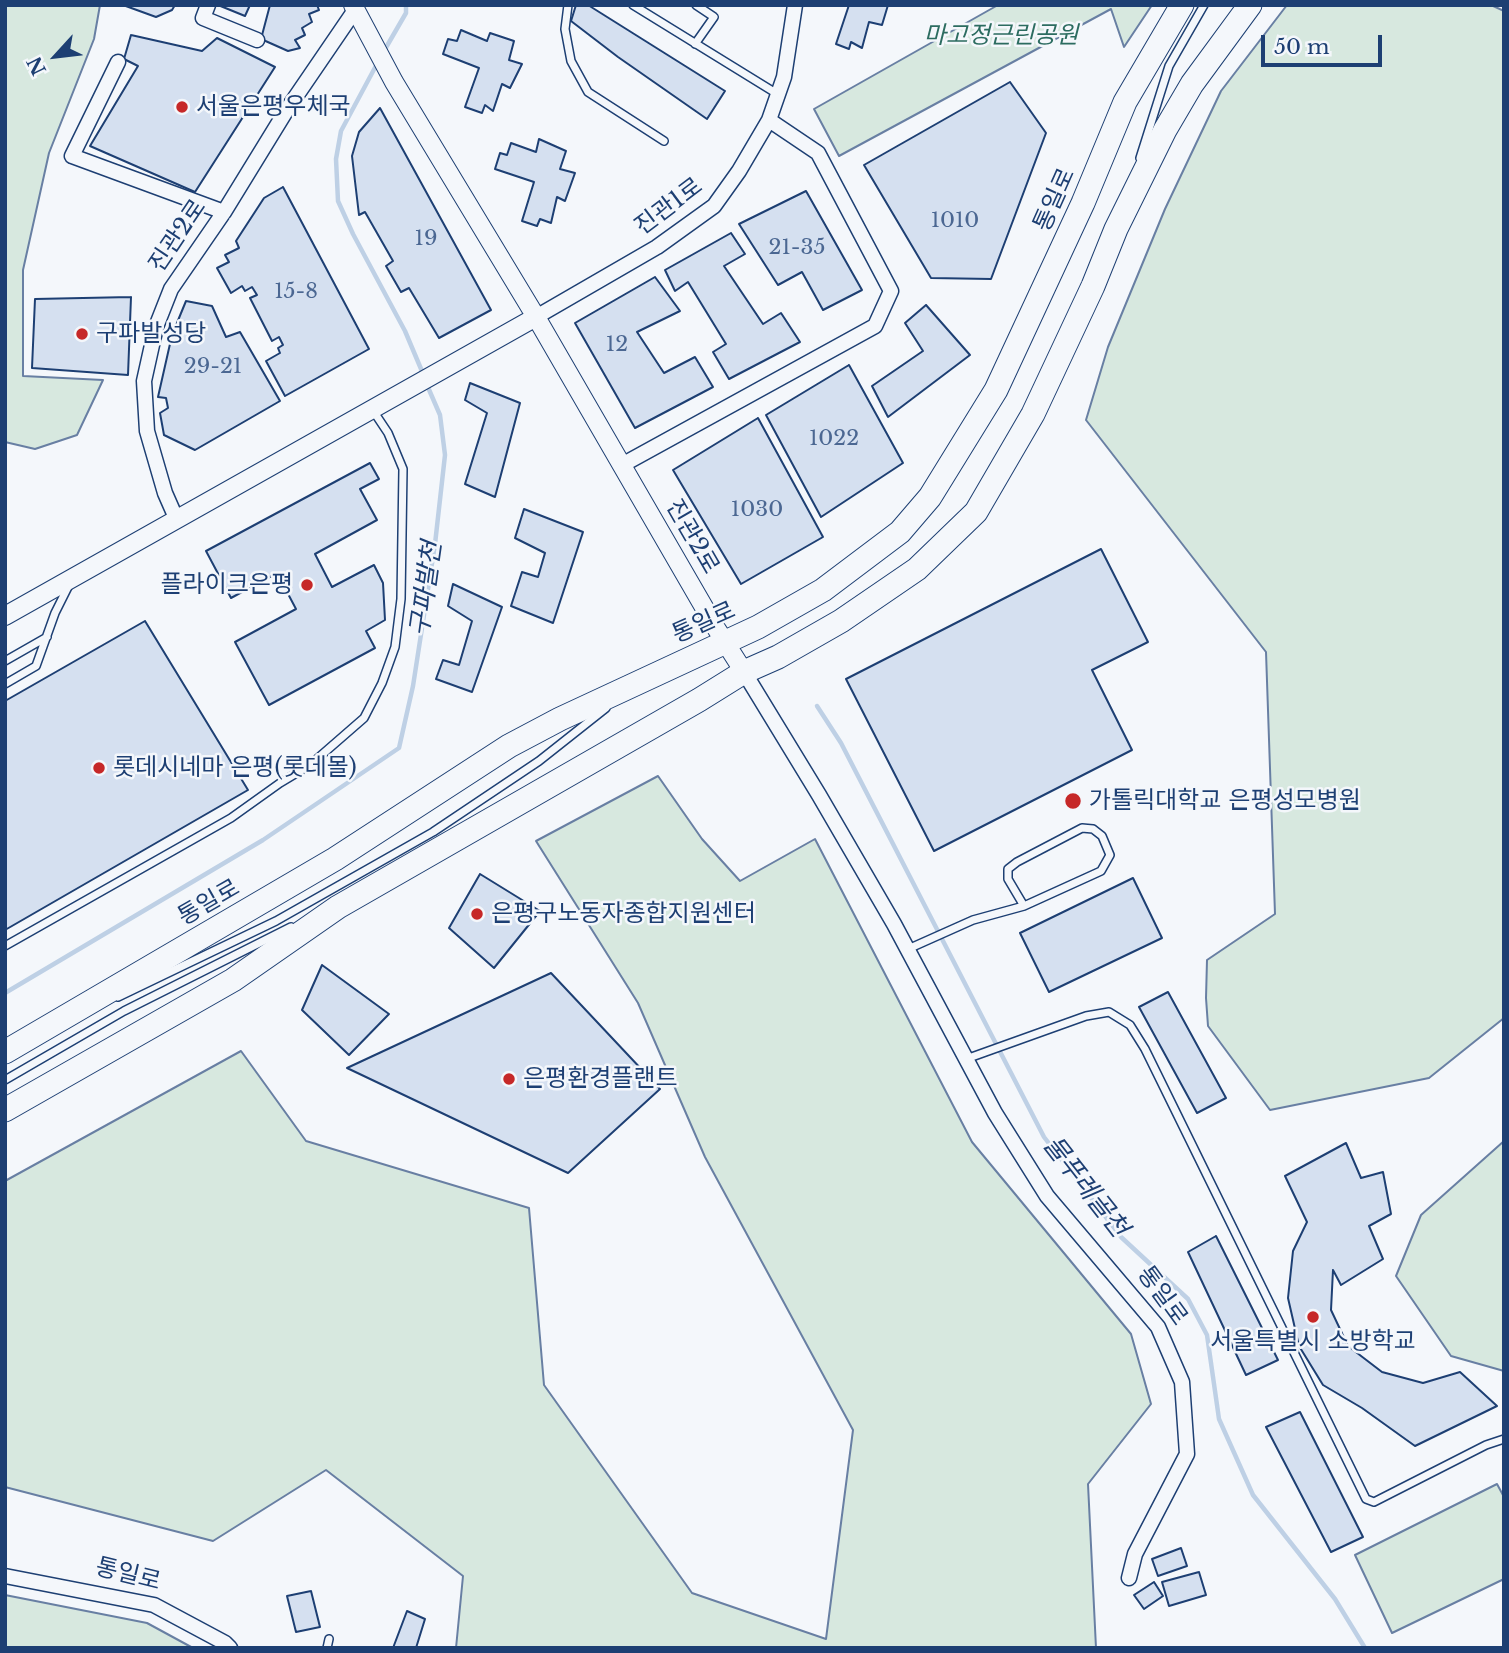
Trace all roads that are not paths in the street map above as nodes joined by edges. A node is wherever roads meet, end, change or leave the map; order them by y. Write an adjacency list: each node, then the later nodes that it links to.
1 (208, 5): 10 (street)
2 (568, 5): 15 (lane)
3 (633, 5): 11 (lane)
4 (696, 5): 11 (lane)
5 (794, 5): 13 (street, 진관1로)
6 (1182, 5): 25 (main road, 통일로)
7 (1204, 5): 17 (lane)
8 (1250, 5): 17 (main road)
9 (354, 7): 16 (street, 진관2로); 18 (street, 진관2로)
10 (257, 40)
11 (695, 44): 13 (lane)
12 (118, 62): 16 (street)
13 (779, 95): 14 (street, 진관1로)
14 (769, 120): 18 (street, 진관1로); 20 (street)
15 (664, 141)
16 (224, 212): 21 (street, 진관2로)
17 (1116, 229): 27 (main road)
18 (536, 317): 19 (street); 20 (street, 진관2로)
19 (371, 408): 21 (street); 31 (lane)
20 (622, 465): 25 (street, 진관2로)
21 (176, 519): 22 (street)
22 (74, 577): 23 (street); 24 (lane)
23 (5, 616)
24 (47, 637): 26 (lane); 28 (lane)
25 (725, 643): 27 (street, 진관2로); 33 (main road, 통일로)
26 (5, 661)
27 (744, 672): 30 (main road); 32 (street, 통일로)
28 (5, 684)
29 (1024, 906): 29 (lane); 32 (lane)
30 (338, 907): 35 (lane); 36 (main road)
31 (5, 946)
32 (914, 946): 34 (street, 통일로)
33 (5, 1052)
34 (966, 1059): 37 (lane); 39 (street, 통일로)
35 (5, 1080)
36 (5, 1110)
37 (1504, 1439)
38 (5, 1576): 41 (street, 통일로)
39 (1129, 1578)
40 (330, 1639): 42 (lane)
41 (230, 1648)
42 (327, 1648)

